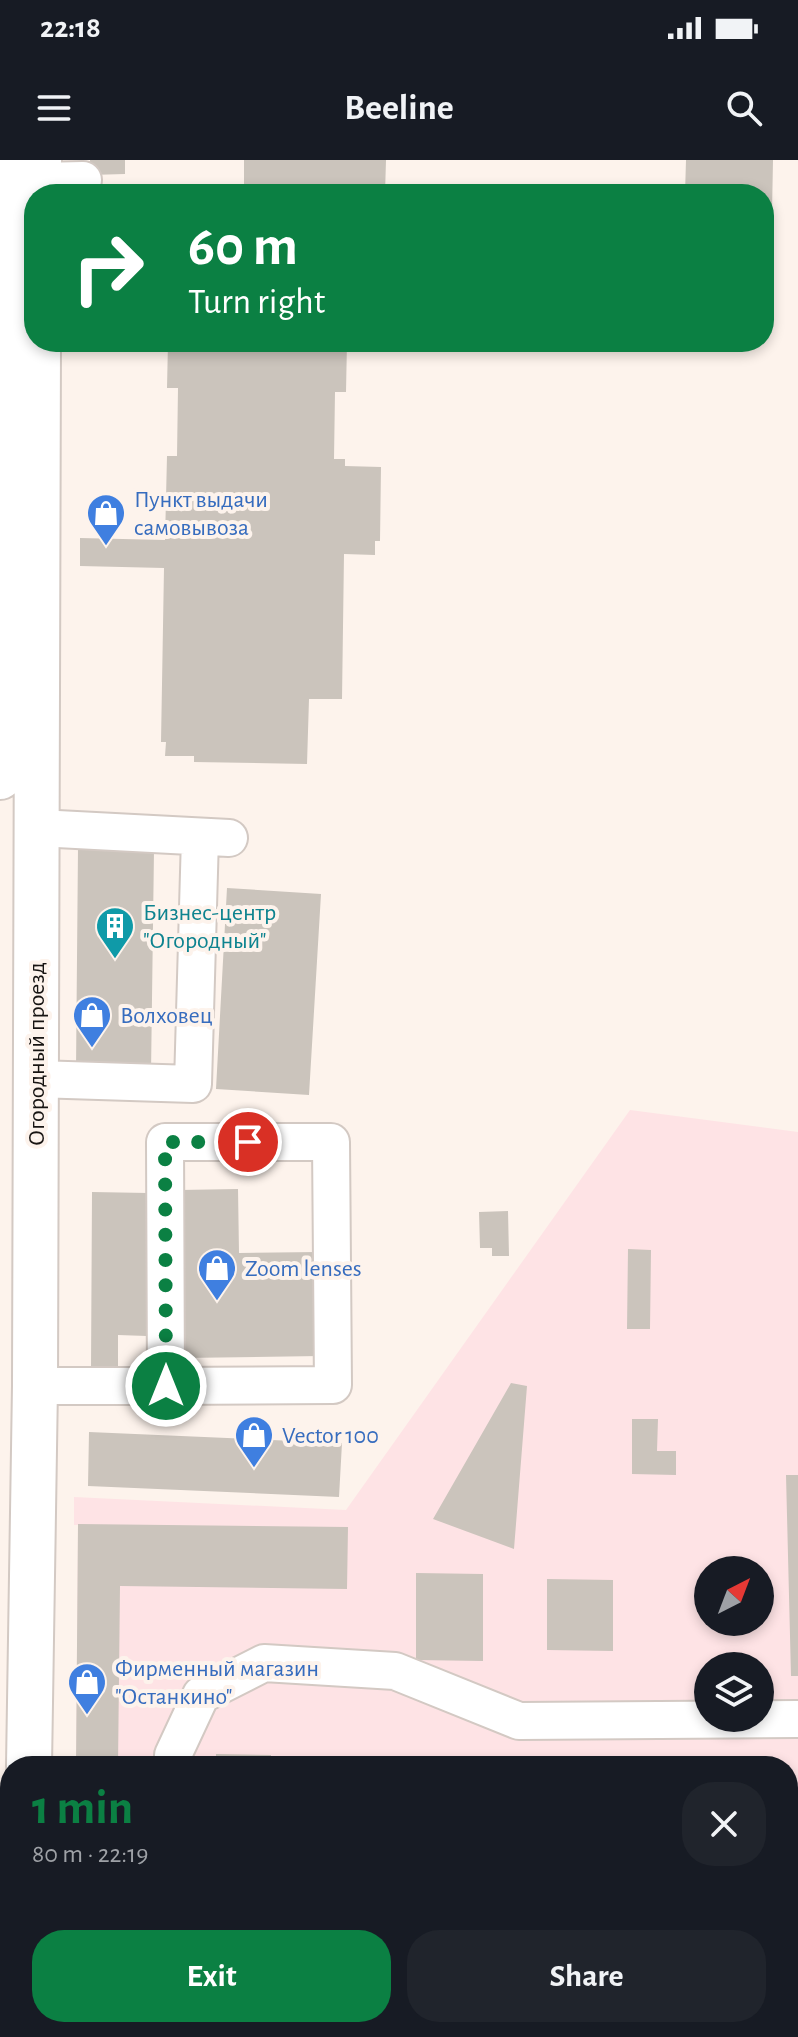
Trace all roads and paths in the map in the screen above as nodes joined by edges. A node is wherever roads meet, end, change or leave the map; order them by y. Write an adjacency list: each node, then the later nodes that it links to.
1 (31, 174): 2 (lane)
2 (83, 180)
3 (24, 205): 4 (main road)
4 (13, 254): 6 (main road)
5 (38, 352): 7 (main road, Огородный проезд)
6 (0, 777)
7 (38, 828): 8 (main road, Огородный проезд); 8 (lane)
8 (36, 1079): 9 (main road, Огородный проезд)
9 (35, 1386): 10 (lane); 12 (main road, Огородный проезд)
10 (166, 1386): 10 (lane)
11 (798, 1719): 13 (lane)
12 (29, 1756)
13 (173, 1756)

